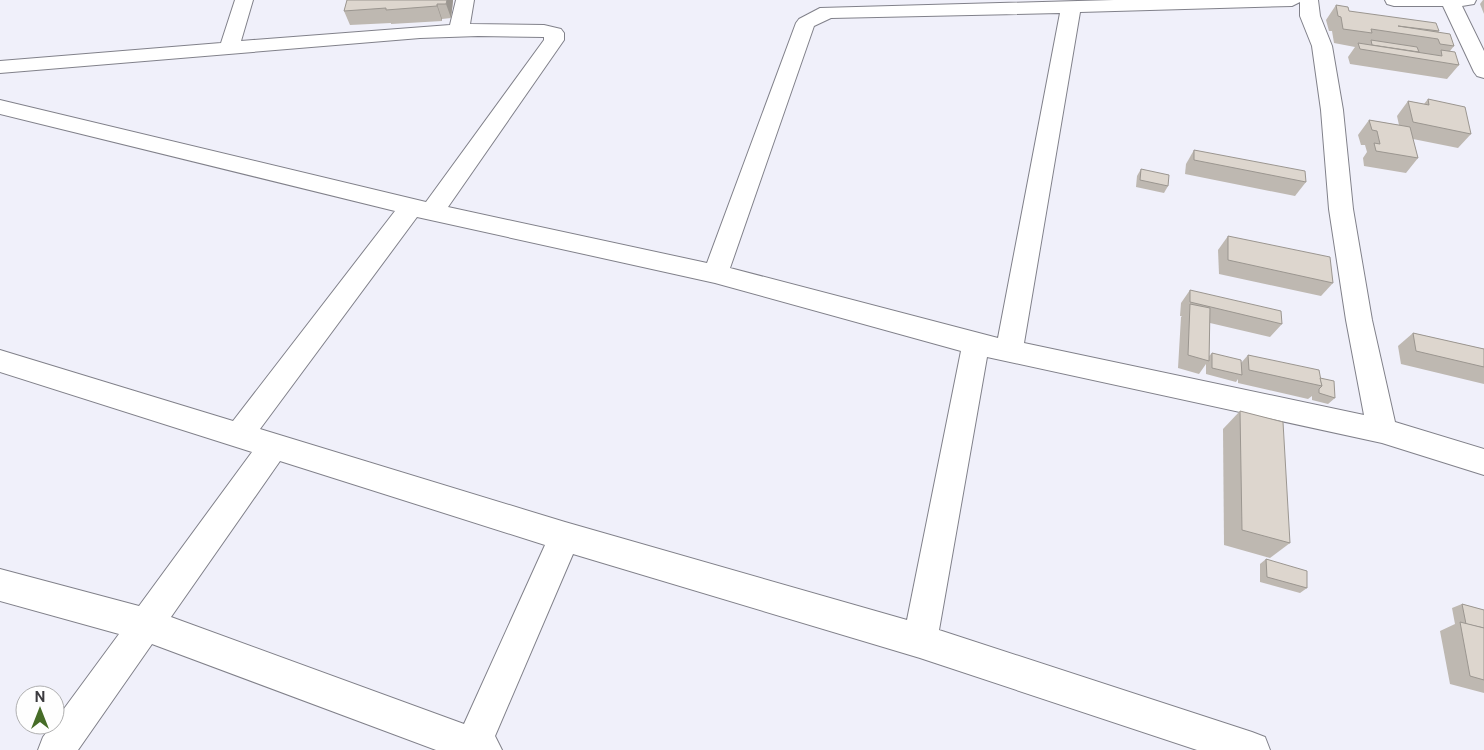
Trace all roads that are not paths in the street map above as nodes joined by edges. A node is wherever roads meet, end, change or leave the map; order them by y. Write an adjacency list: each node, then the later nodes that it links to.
1 (244, 0): 10 (street)
2 (465, 0): 9 (street)
3 (1292, 0): 7 (street)
4 (1309, 0): 19 (street)
5 (1394, 0): 6 (street)
6 (1459, 1): 12 (street)
7 (1080, 4): 8 (street); 17 (street)
8 (876, 5): 15 (street)
9 (459, 30): 10 (street); 14 (street)
10 (229, 48): 11 (street)
11 (0, 68)
12 (1484, 72)
13 (0, 107): 14 (street)
14 (422, 210): 15 (street); 20 (street)
15 (715, 274): 16 (street)
16 (976, 344): 17 (street); 26 (street)
17 (1008, 350): 19 (street)
18 (0, 361): 20 (street)
19 (1382, 431): 22 (street)
20 (239, 436): 21 (street)
21 (274, 447): 23 (street); 25 (street)
22 (1484, 462)
23 (566, 537): 26 (street); 27 (street)
24 (0, 585): 25 (street)
25 (147, 625): 27 (street); 28 (street)
26 (920, 641): 29 (street)
27 (476, 749)
28 (56, 750)
29 (1252, 750)

